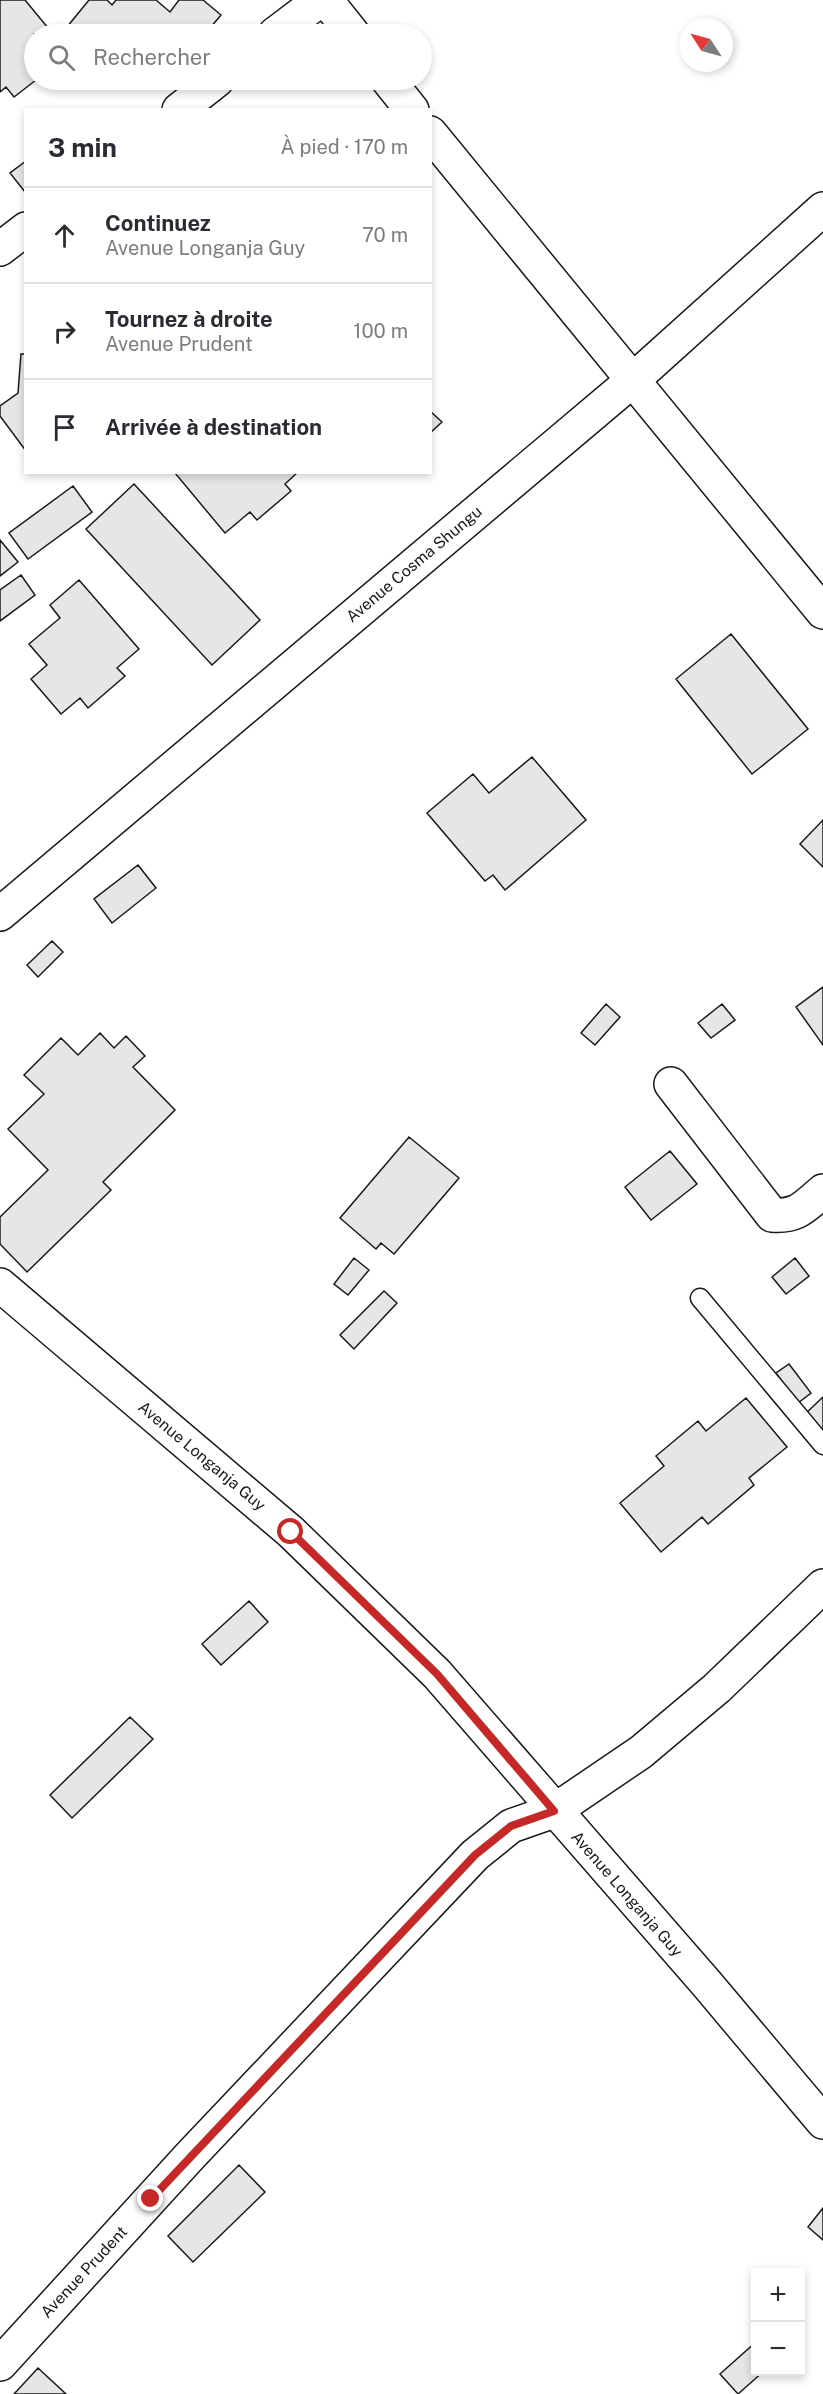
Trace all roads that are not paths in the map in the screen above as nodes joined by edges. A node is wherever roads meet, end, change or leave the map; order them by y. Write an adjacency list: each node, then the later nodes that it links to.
1 (320, 0): 3 (street)
2 (326, 0): 4 (street)
3 (288, 24)
4 (345, 24)
5 (204, 90): 7 (street)
6 (396, 90): 8 (street)
7 (182, 108)
8 (410, 108)
9 (432, 135): 13 (street)
10 (823, 209): 13 (street, Avenue Cosma Shungu)
11 (24, 231): 12 (street)
12 (0, 249)
13 (633, 380): 14 (street); 15 (street, Avenue Cosma Shungu)
14 (823, 612)
15 (0, 914)
16 (671, 1084): 17 (street)
17 (823, 1191)
18 (0, 1285): 22 (street, Avenue Longanja Guy)
19 (700, 1298): 20 (lane)
20 (823, 1445)
21 (823, 1586): 22 (street, Avenue Prudent)
22 (554, 1811): 23 (street, Avenue Longanja Guy); 24 (street, Avenue Prudent)
23 (823, 2122)
24 (0, 2364)

